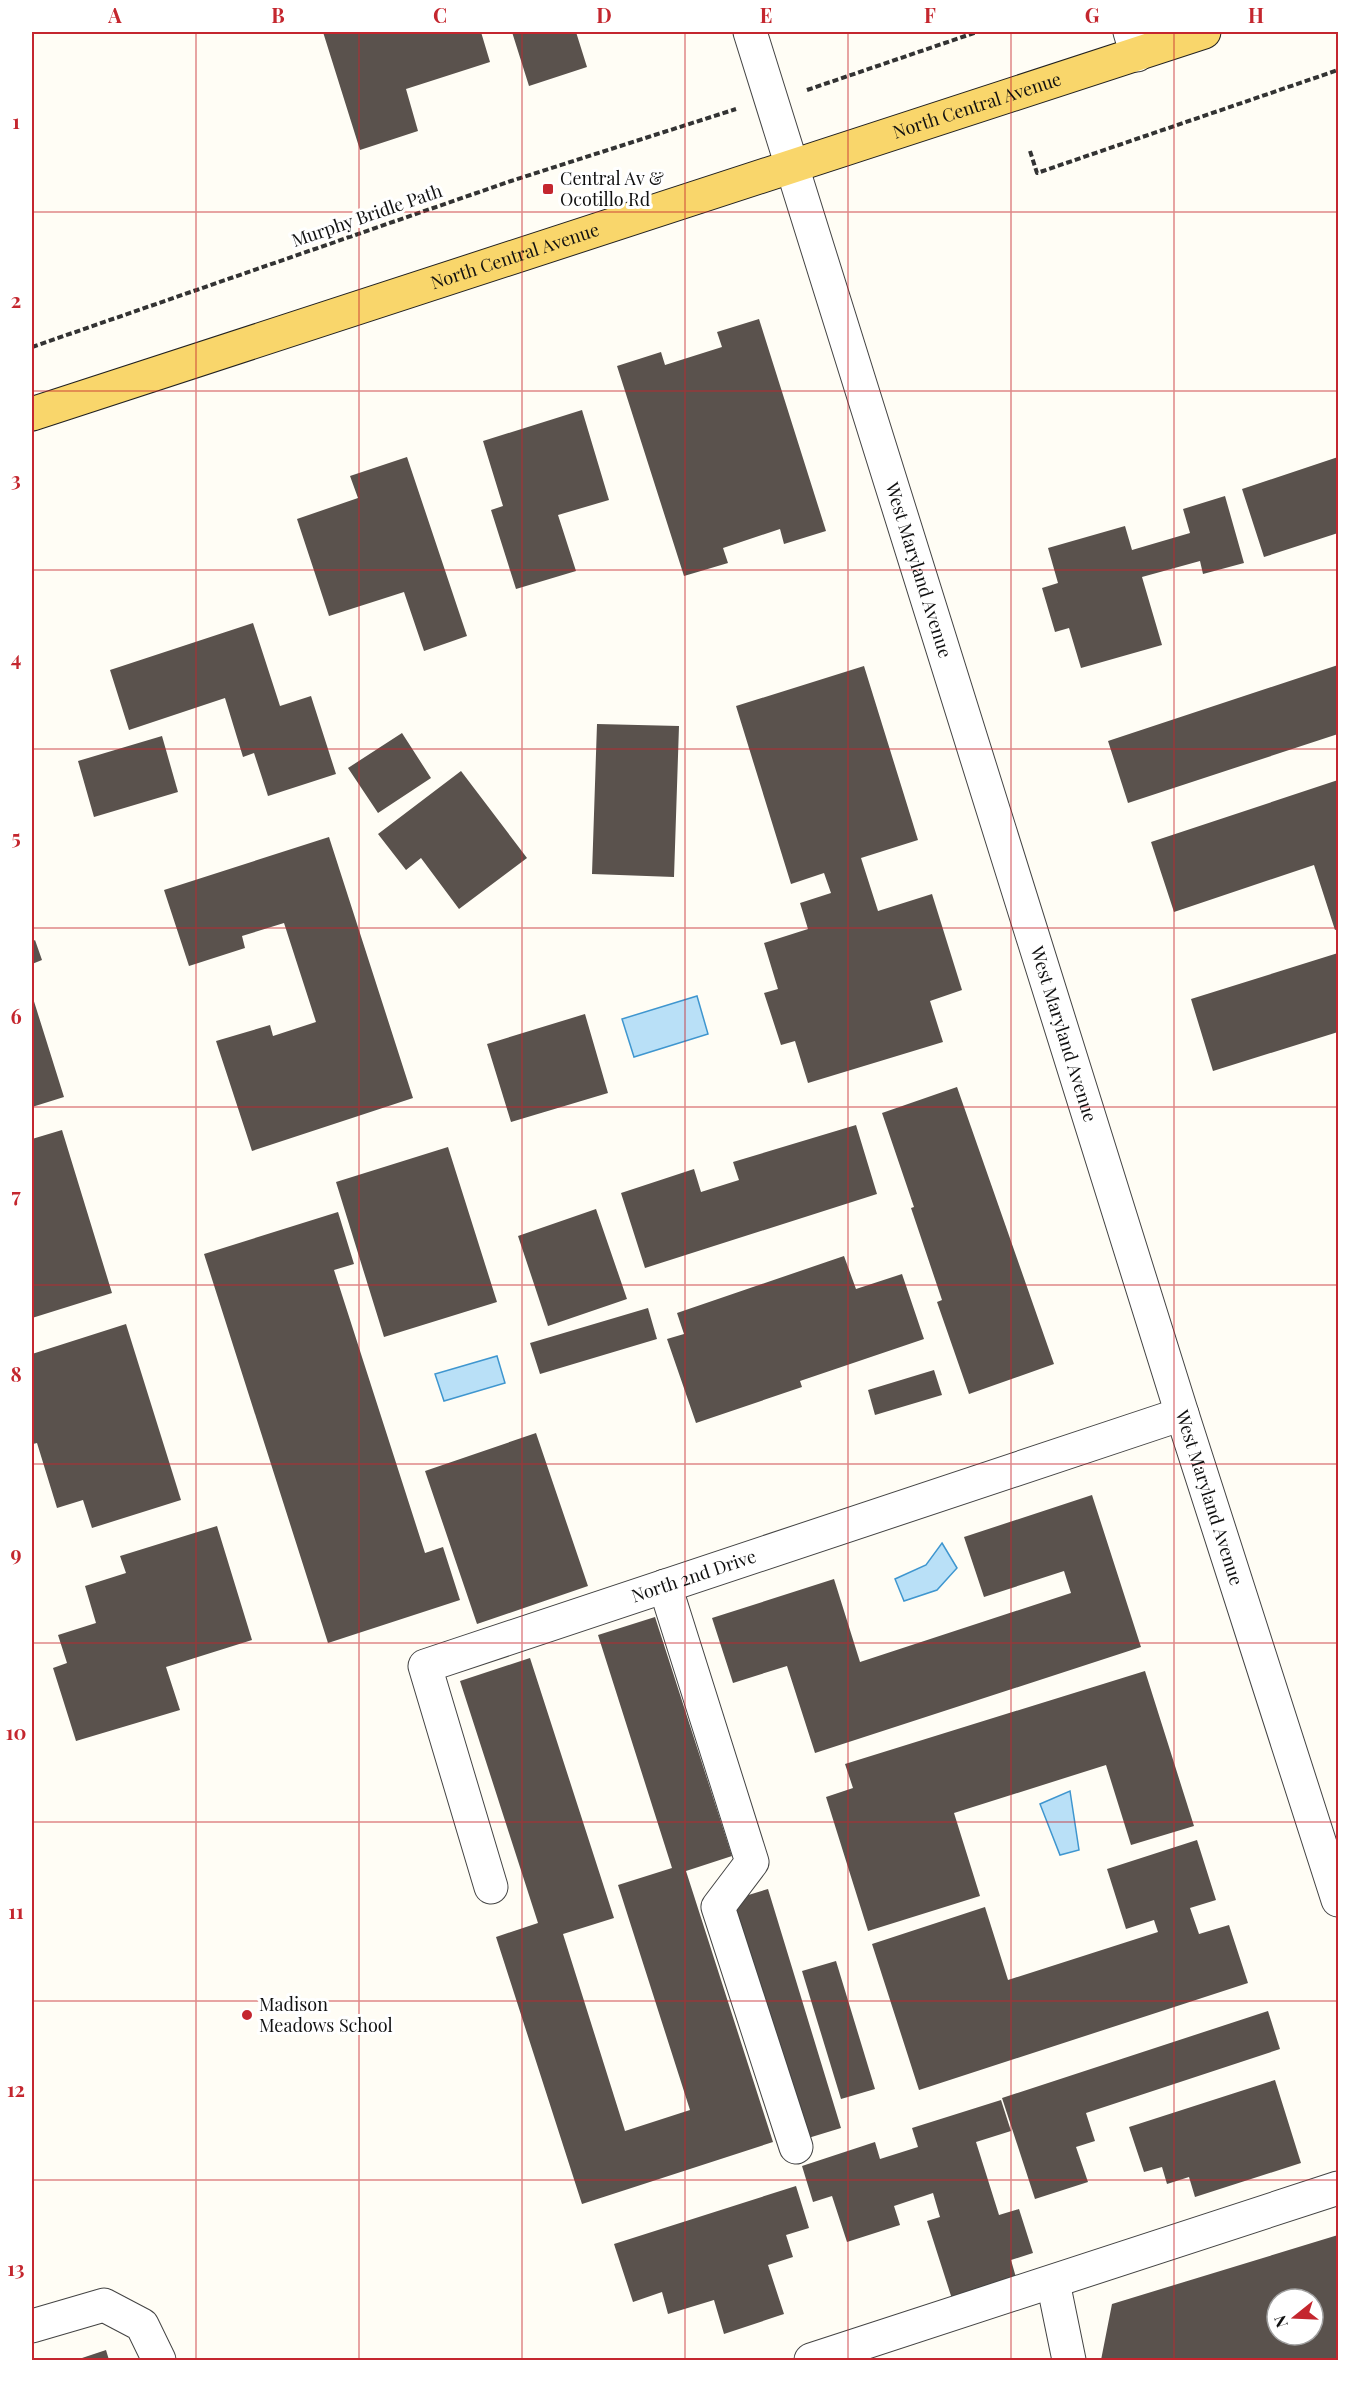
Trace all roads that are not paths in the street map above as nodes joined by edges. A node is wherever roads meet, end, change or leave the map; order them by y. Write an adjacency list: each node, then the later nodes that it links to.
1 (750, 32): 4 (street, West Maryland Avenue)
2 (1204, 32): 3 (main road, North Central Avenue)
3 (1134, 43): 4 (main road, North Central Avenue)
4 (794, 166): 5 (main road, North Central Avenue); 6 (street, West Maryland Avenue)
5 (32, 414)
6 (1182, 1414): 7 (street, North 2nd Drive); 9 (street, West Maryland Avenue)
7 (664, 1586): 8 (street, North 2nd Drive); 10 (street)
8 (492, 1887)
9 (1338, 1900)
10 (796, 2147)
11 (1338, 2188): 12 (street)
12 (1053, 2282): 15 (street); 16 (street)
13 (32, 2326): 14 (street)
14 (159, 2361)
15 (811, 2361)
16 (1069, 2361)

